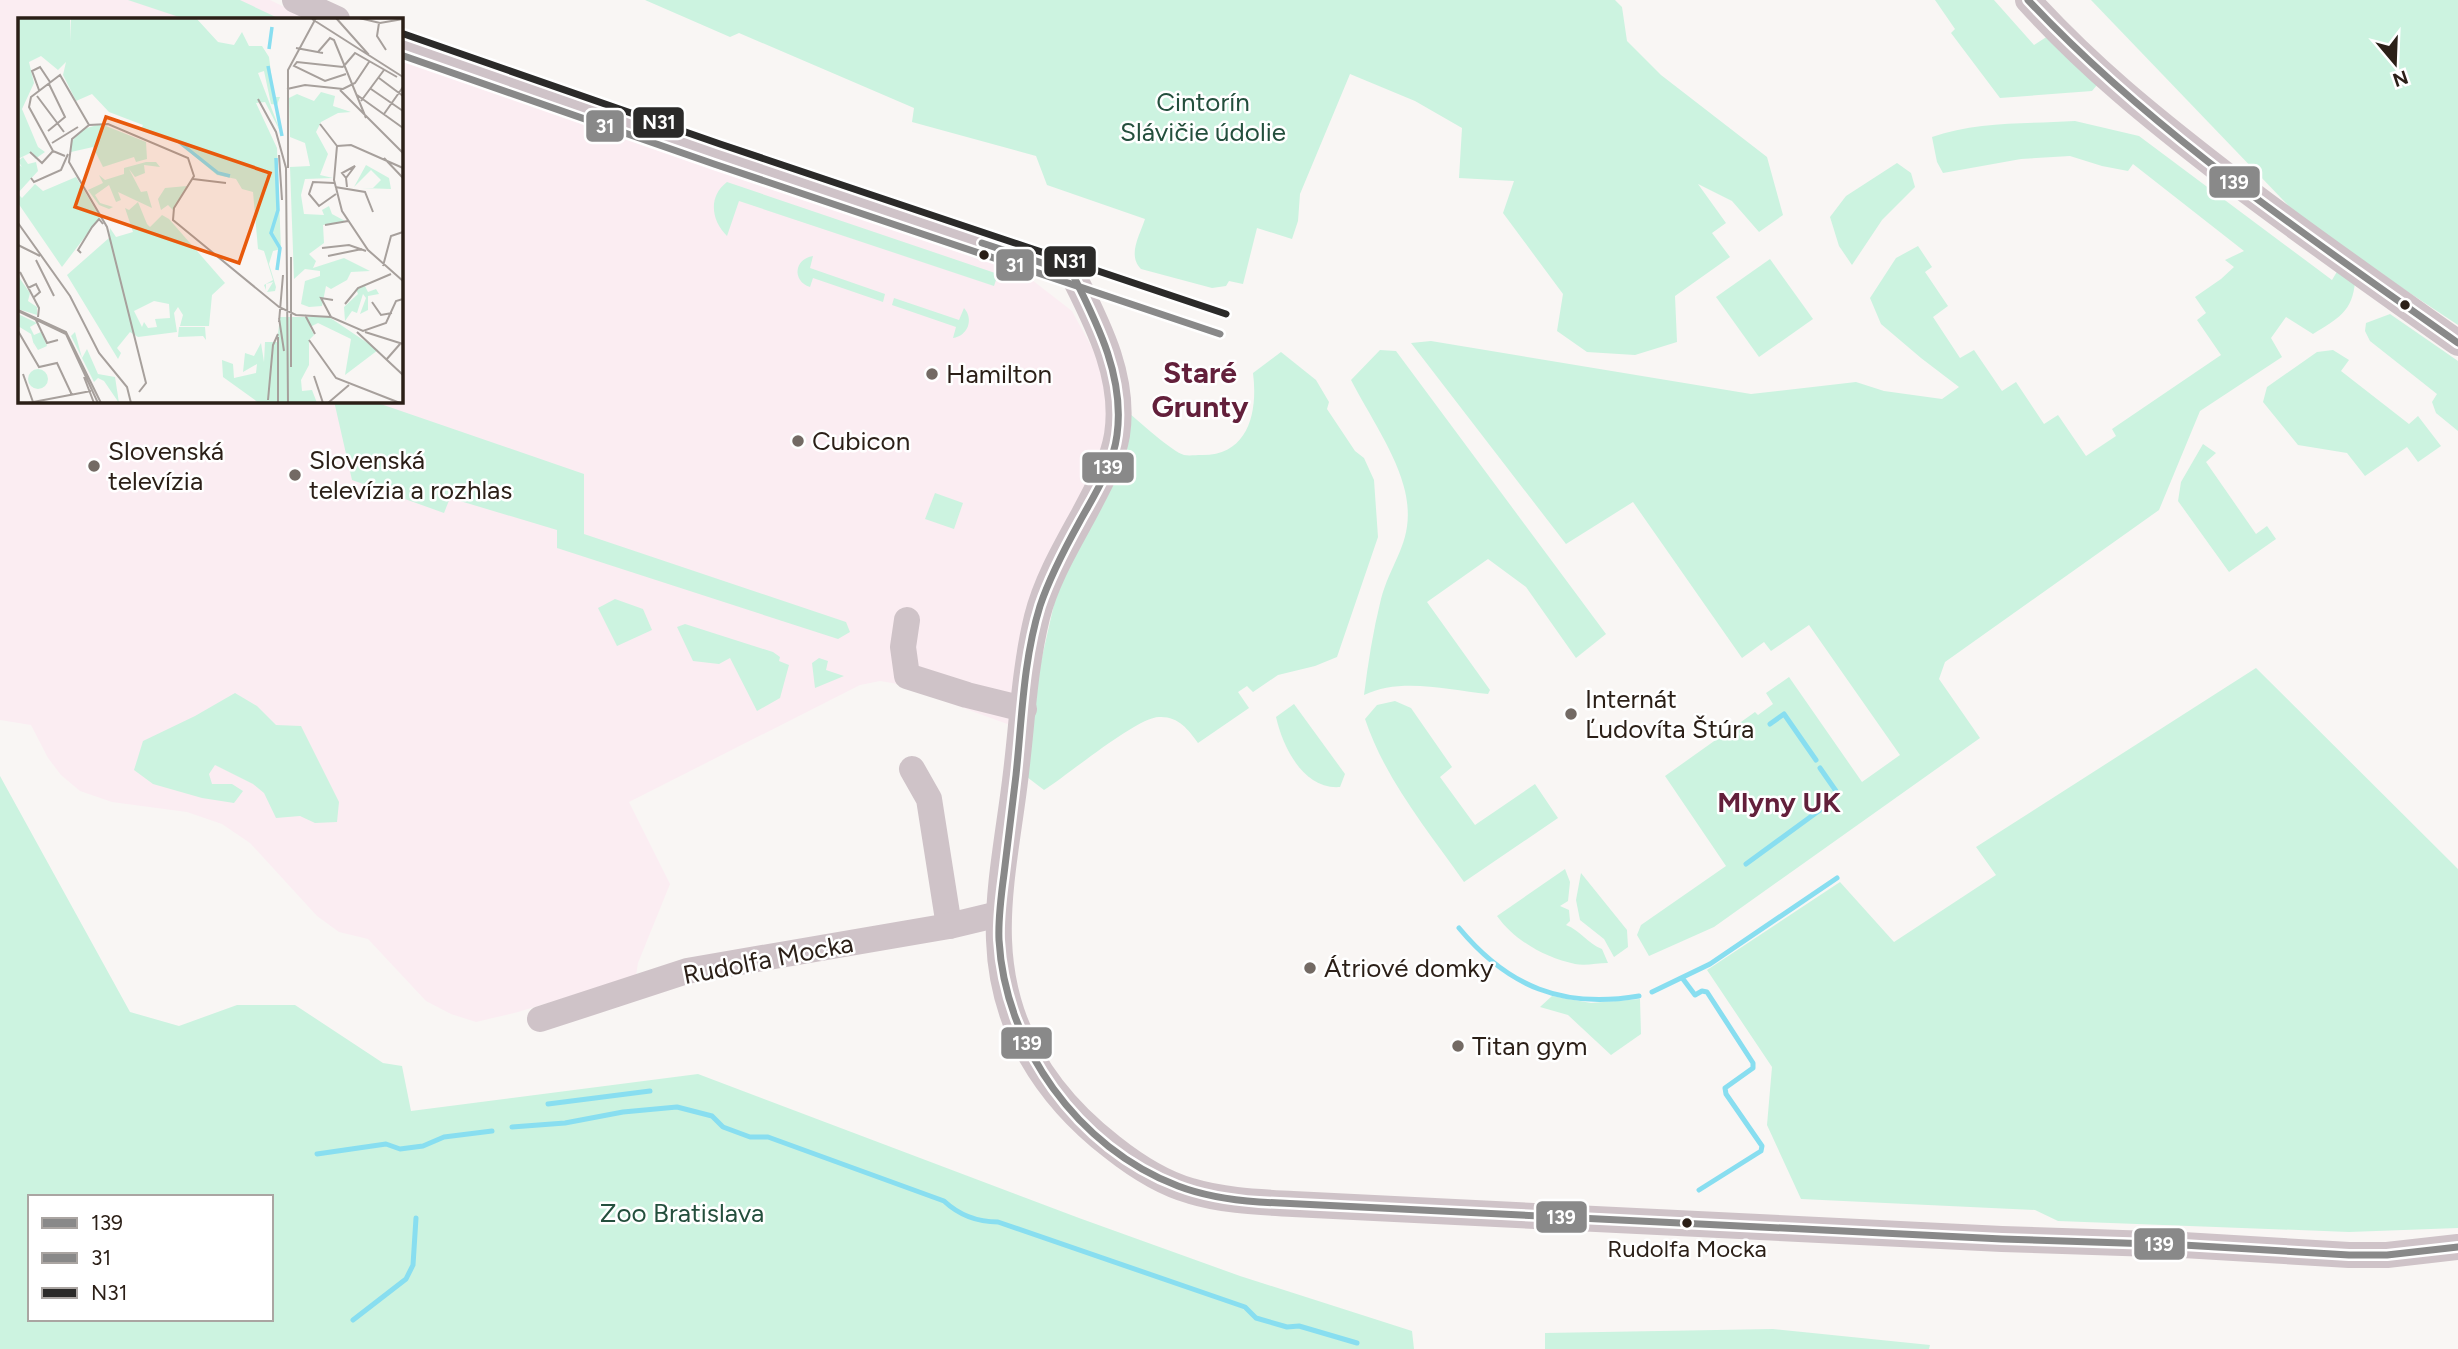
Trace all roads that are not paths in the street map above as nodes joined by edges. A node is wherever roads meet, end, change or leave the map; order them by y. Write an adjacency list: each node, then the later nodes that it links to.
1 (295, 0): 3 (street)
2 (2028, 0): 5 (street)
3 (335, 18)
4 (402, 44): 7 (street)
5 (2458, 343)
6 (907, 620): 7 (street)
7 (1024, 709): 9 (street)
8 (912, 769): 10 (street)
9 (999, 914): 10 (street, Rudolfa Mocka); 12 (street)
10 (949, 926): 11 (street, Rudolfa Mocka)
11 (540, 1019)
12 (2458, 1247)

